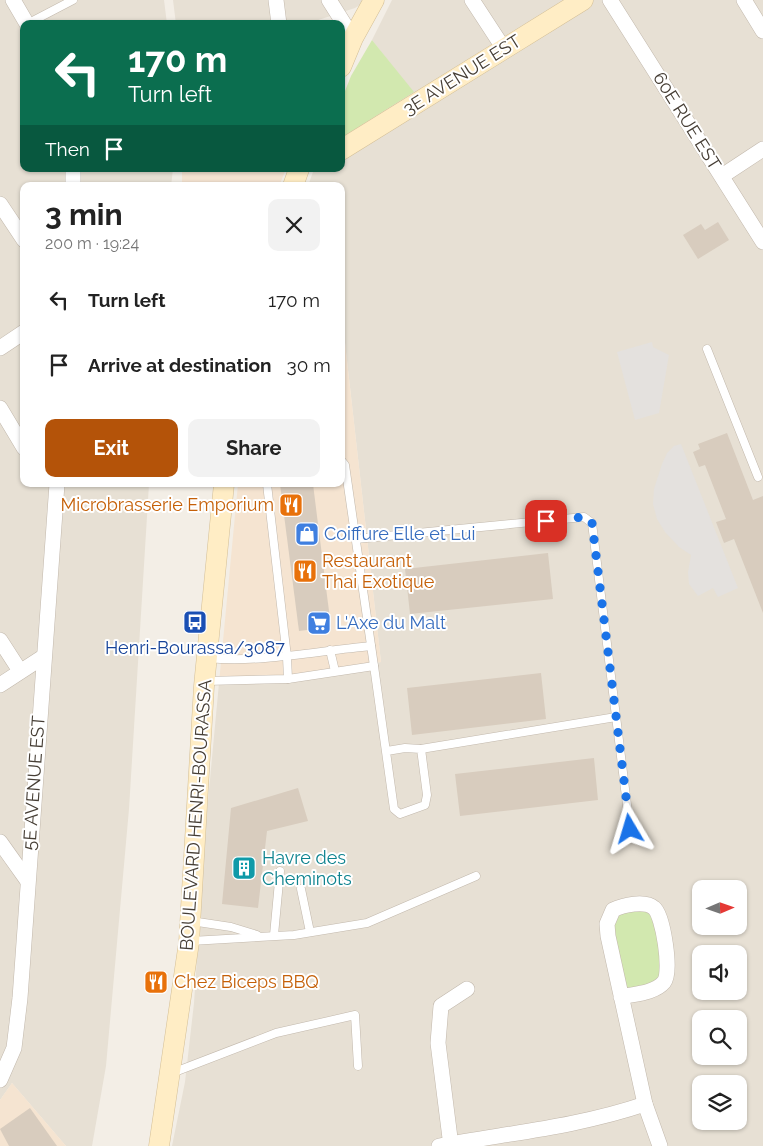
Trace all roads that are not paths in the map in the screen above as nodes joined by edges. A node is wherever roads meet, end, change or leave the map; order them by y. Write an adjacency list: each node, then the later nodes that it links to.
1 (13, 0): 10 (street)
2 (73, 0): 11 (lane)
3 (276, 0): 12 (street)
4 (329, 0): 13 (street)
5 (374, 0): 16 (main road)
6 (472, 0): 17 (street)
7 (583, 0): 17 (main road, 3E AVENUE EST)
8 (610, 0): 21 (street, 60E RUE EST)
9 (744, 0): 15 (street)
10 (25, 20)
11 (35, 20)
12 (278, 20)
13 (342, 20)
14 (345, 25): 16 (street)
15 (763, 31)
16 (353, 38): 18 (main road)
17 (504, 50): 19 (main road, 3E AVENUE EST)
18 (345, 57)
19 (345, 148)
20 (763, 149): 21 (street)
21 (722, 176): 24 (street, 60E RUE EST)
22 (0, 204): 23 (street)
23 (20, 234)
24 (763, 242)
25 (20, 335): 26 (street)
26 (0, 348)
27 (707, 349): 31 (lane)
28 (0, 408): 29 (street)
29 (20, 441)
30 (345, 465): 37 (lane)
31 (758, 478)
32 (47, 487): 36 (street)
33 (57, 487): 36 (street, 5E AVENUE EST)
34 (224, 487): 43 (main road, BOULEVARD HENRI-BOURASSA)
35 (267, 487): 42 (lane)
36 (56, 502): 41 (street, 5E AVENUE EST)
37 (356, 539): 39 (lane); 50 (lane)
38 (0, 640): 45 (street)
39 (371, 646): 40 (lane); 44 (lane)
40 (330, 650): 42 (lane); 46 (lane)
41 (43, 657): 45 (street); 57 (street, 5E AVENUE EST)
42 (287, 657): 43 (lane); 47 (lane)
43 (206, 658): 48 (main road, BOULEVARD HENRI-BOURASSA)
44 (374, 666): 46 (lane); 52 (lane)
45 (20, 671): 49 (street)
46 (335, 671): 47 (lane)
47 (288, 679): 48 (lane)
48 (204, 681): 59 (main road, BOULEVARD HENRI-BOURASSA)
49 (0, 685)
50 (616, 717): 51 (lane); 53 (lane)
51 (421, 749): 52 (lane); 52 (lane)
52 (387, 751)
53 (630, 829)
54 (0, 842): 57 (street)
55 (280, 871): 61 (lane)
56 (476, 876): 60 (lane)
57 (27, 880): 67 (street, 5E AVENUE EST)
58 (300, 889): 60 (lane)
59 (191, 921): 62 (lane); 63 (main road, BOULEVARD HENRI-BOURASSA)
60 (310, 932): 61 (lane)
61 (274, 935): 62 (lane)
62 (259, 936): 63 (lane)
63 (189, 942): 68 (main road, BOULEVARD HENRI-BOURASSA)
64 (466, 989): 70 (street)
65 (621, 997): 65 (street); 69 (street)
66 (358, 1066): 68 (lane)
67 (2, 1072)
68 (170, 1074): 71 (main road, BOULEVARD HENRI-BOURASSA)
69 (645, 1104): 70 (street); 72 (street)
70 (447, 1145)
71 (159, 1146)
72 (660, 1146)

